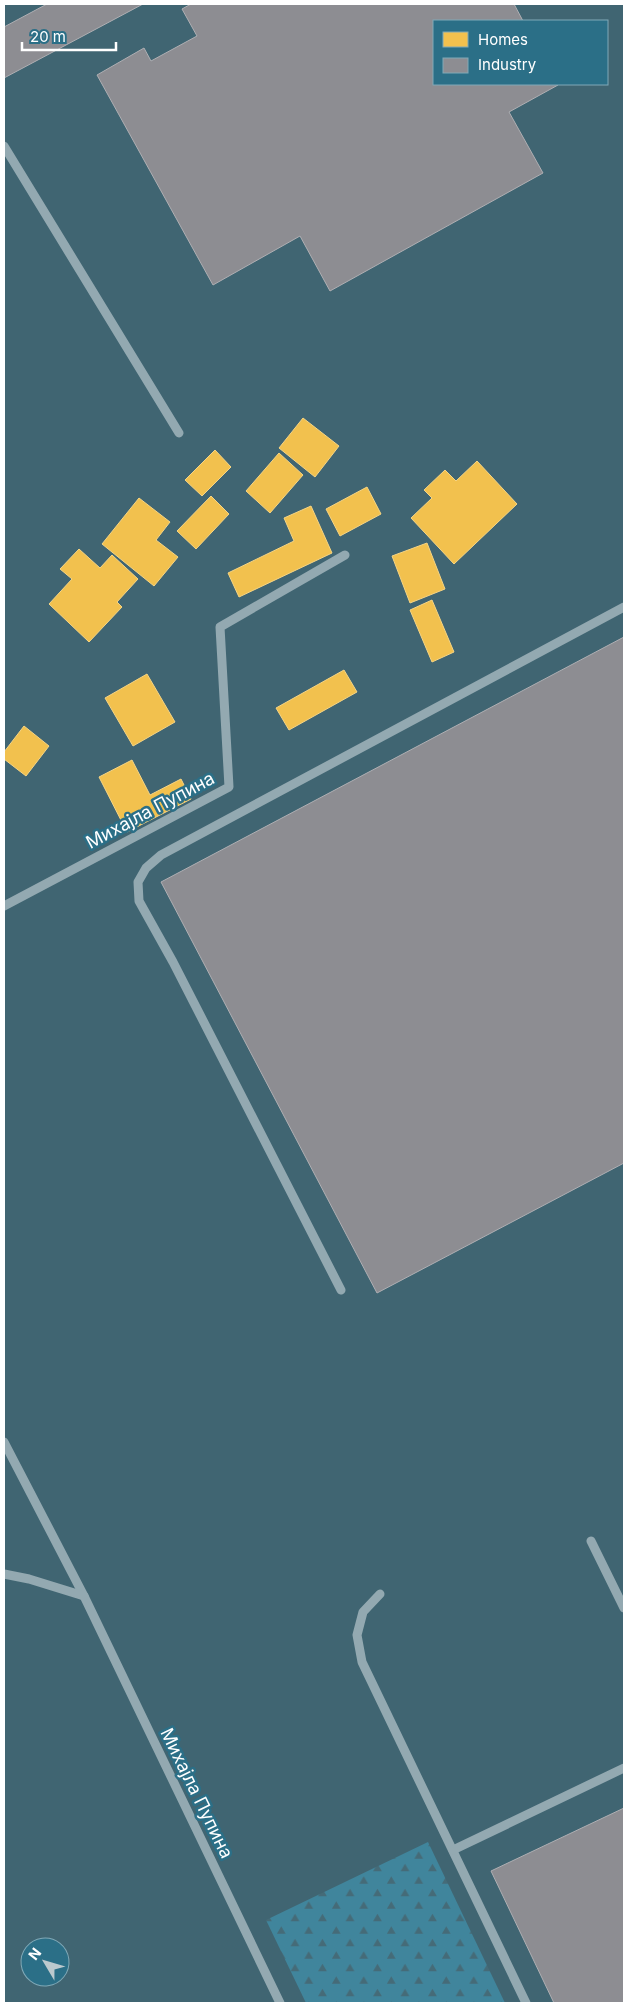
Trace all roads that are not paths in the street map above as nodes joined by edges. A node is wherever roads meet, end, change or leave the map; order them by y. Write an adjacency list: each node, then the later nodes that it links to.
1 (4, 146): 2 (street)
2 (179, 433)
3 (345, 555): 5 (street, Михајла Пупина)
4 (624, 607): 6 (street)
5 (4, 906)
6 (341, 1290)
7 (4, 1442): 11 (street, Михајла Пупина)
8 (591, 1541): 12 (street)
9 (4, 1574): 11 (street)
10 (380, 1594): 14 (street)
11 (84, 1596): 15 (street, Михајла Пупина)
12 (624, 1608)
13 (624, 1768): 14 (street)
14 (453, 1850): 16 (street)
15 (280, 2003)
16 (526, 2003)

